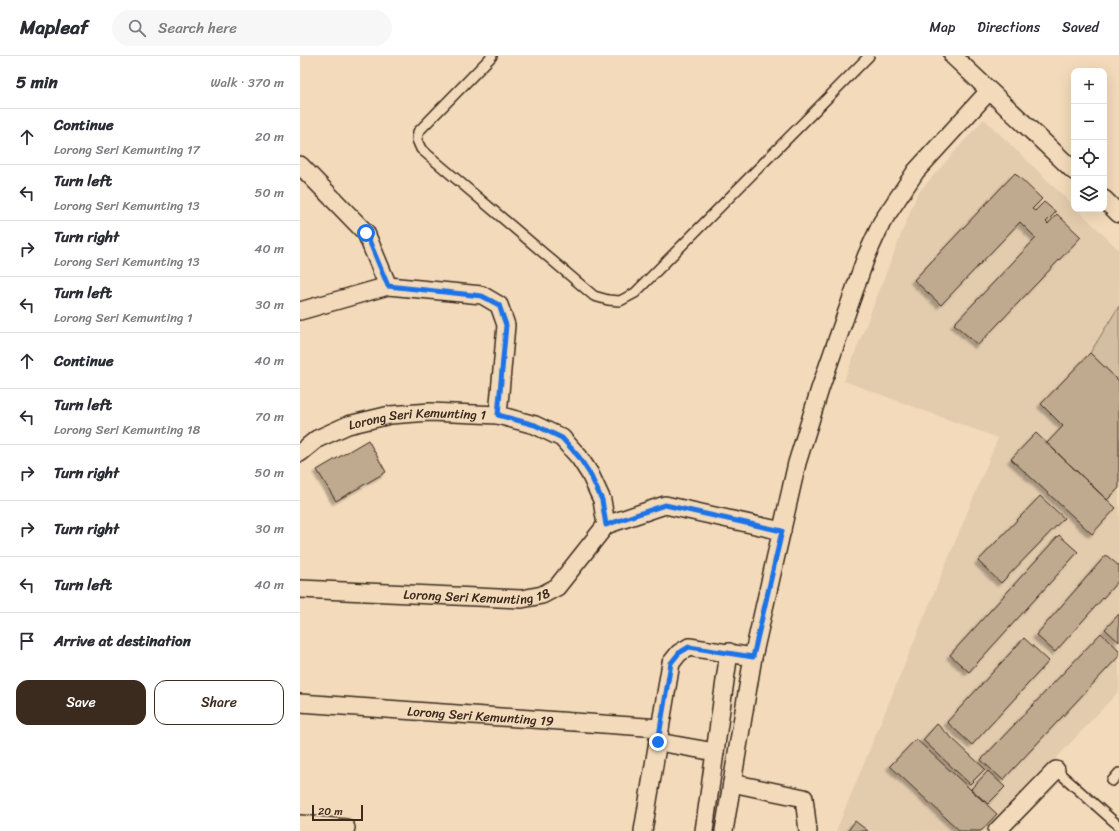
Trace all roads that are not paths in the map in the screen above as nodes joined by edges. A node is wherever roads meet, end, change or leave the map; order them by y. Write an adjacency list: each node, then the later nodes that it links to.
1 (492, 56): 2 (lane)
2 (869, 56)
3 (953, 56): 4 (street)
4 (989, 91): 6 (street); 14 (street)
5 (300, 165): 9 (street)
6 (1071, 168)
7 (1107, 203): 8 (street)
8 (1119, 214)
9 (388, 286): 10 (street); 11 (street)
10 (300, 311)
11 (498, 415): 12 (street, Lorong Seri Kemunting 1); 13 (street, Lorong Seri Kemunting 1)
12 (300, 453)
13 (606, 525): 14 (street); 15 (street, Lorong Seri Kemunting 18)
14 (782, 531): 17 (street)
15 (300, 589)
16 (729, 652): 17 (street); 19 (street); 20 (street)
17 (753, 657): 24 (street)
18 (300, 703): 19 (street, Lorong Seri Kemunting 19)
19 (659, 735): 20 (street, Lorong Seri Kemunting 19); 28 (street)
20 (715, 752): 29 (street)
21 (1056, 770): 26 (lane); 32 (street)
22 (1119, 773): 23 (lane)
23 (1112, 780)
24 (732, 783): 30 (street); 31 (street)
25 (300, 824): 27 (street)
26 (1119, 827): 33 (lane)
27 (346, 828)
28 (643, 831)
29 (704, 831)
30 (724, 831)
31 (808, 831)
32 (997, 831)
33 (1116, 831)

